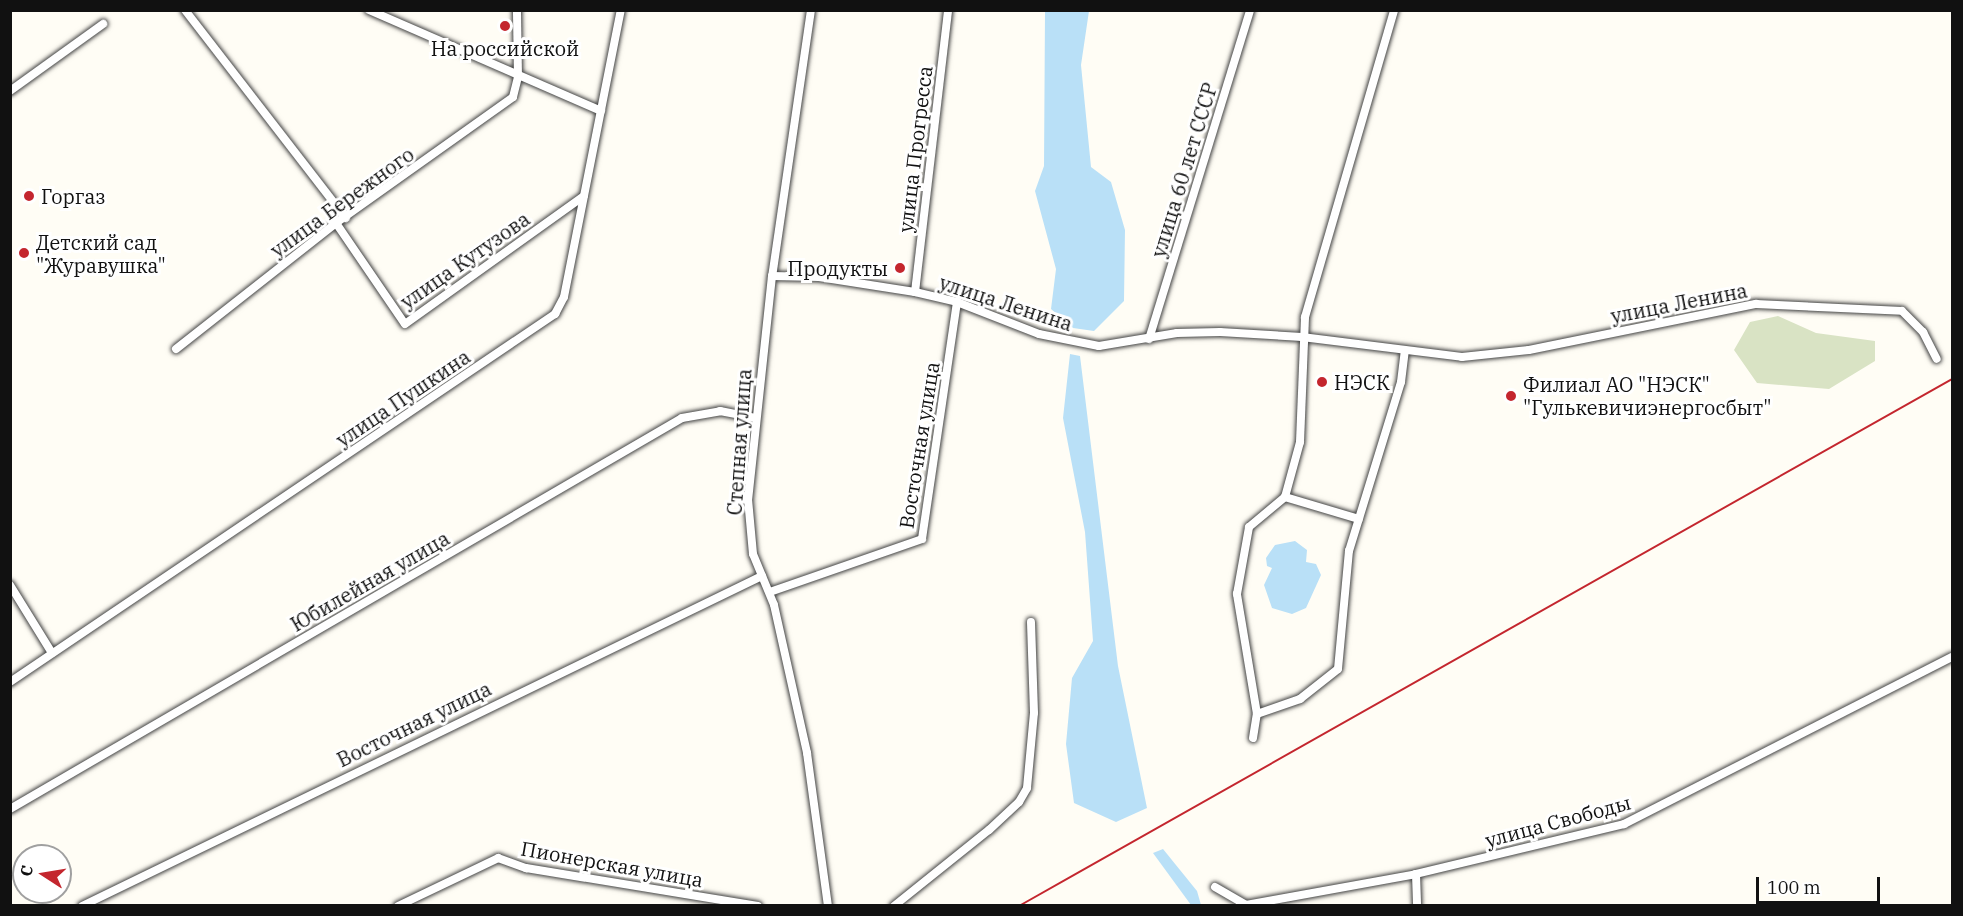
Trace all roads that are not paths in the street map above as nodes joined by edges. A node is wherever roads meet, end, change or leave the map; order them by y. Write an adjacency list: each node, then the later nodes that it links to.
1 (185, 10): 14 (street)
2 (369, 10): 10 (street)
3 (517, 10): 10 (street)
4 (621, 10): 12 (street, улица Пушкина)
5 (811, 10): 16 (street, Степная улица)
6 (948, 10): 17 (street, улица Прогресса)
7 (1250, 10): 20 (street, улица 60 лет СССР)
8 (1394, 10): 19 (street)
9 (103, 24): 11 (street)
10 (518, 77): 12 (street); 14 (street, улица Бережного)
11 (10, 91)
12 (601, 111): 13 (street, улица Пушкина)
13 (584, 196): 15 (street, улица Кутузова); 31 (street, улица Пушкина)
14 (346, 218): 15 (street, улица Бережного)
15 (336, 223): 21 (street, улица Бережного)
16 (772, 276): 17 (street, улица Ленина); 24 (street, Степная улица)
17 (915, 292): 18 (street, улица Ленина)
18 (957, 302): 20 (street, улица Ленина); 29 (street, Восточная улица)
19 (1302, 338): 20 (street, улица Ленина); 22 (street, улица Ленина); 25 (street)
20 (1149, 339)
21 (176, 349)
22 (1405, 350): 23 (street, улица Ленина); 26 (street)
23 (1937, 358)
24 (755, 418): 27 (street, Степная улица); 36 (street, Юбилейная улица)
25 (1285, 497): 26 (street); 34 (street)
26 (1359, 519): 34 (street)
27 (762, 576): 29 (street, Степная улица); 39 (street, Восточная улица)
28 (10, 585): 31 (street)
29 (770, 592): 42 (street, Степная улица)
30 (1031, 622): 43 (street)
31 (52, 652): 33 (street, улица Пушкина)
32 (1953, 657): 37 (street, улица Свободы)
33 (10, 682)
34 (1257, 714): 35 (street)
35 (1253, 738)
36 (10, 810)
37 (1416, 874): 38 (street, улица Свободы); 44 (street)
38 (1215, 887)
39 (82, 906)
40 (398, 906): 41 (street, Пионерская улица)
41 (758, 906)
42 (828, 906)
43 (894, 906)
44 (1417, 906)

